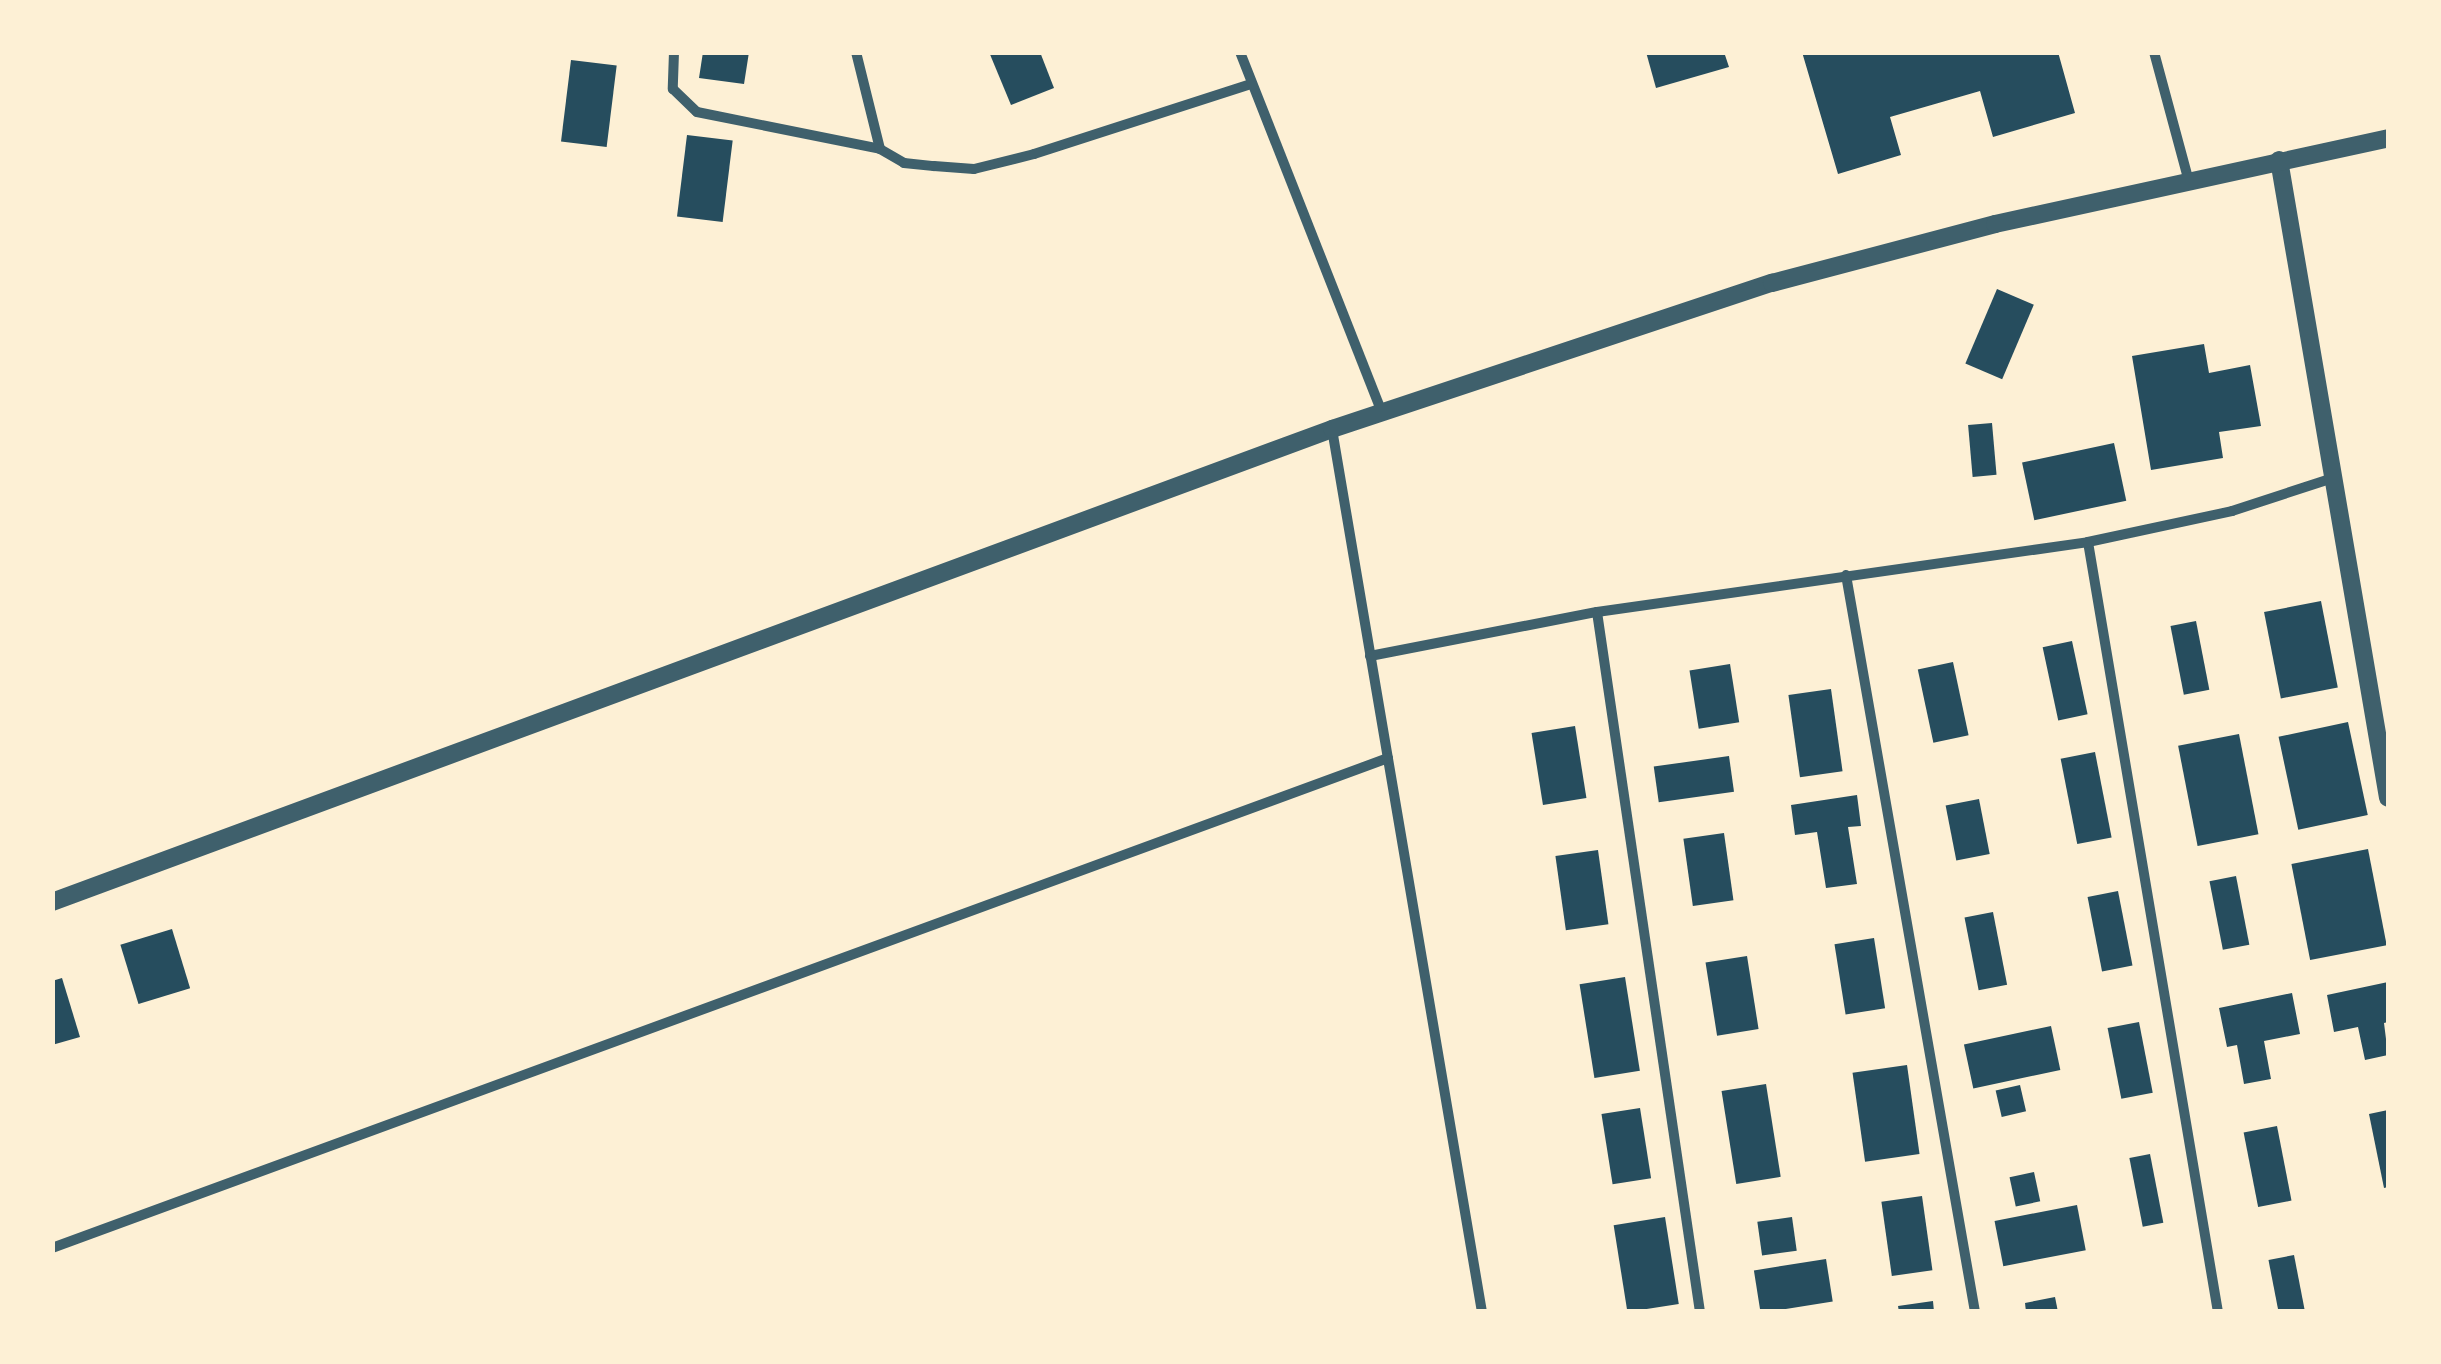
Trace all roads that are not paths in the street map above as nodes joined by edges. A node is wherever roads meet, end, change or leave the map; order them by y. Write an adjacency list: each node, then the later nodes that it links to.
1 (674, 52): 7 (street)
2 (856, 52): 7 (street)
3 (1240, 52): 5 (street)
4 (2154, 52): 9 (street)
5 (1250, 84): 7 (street); 10 (street)
6 (2388, 138): 8 (street)
7 (880, 149)
8 (2279, 160): 9 (street); 12 (street)
9 (2189, 182): 10 (street)
10 (1382, 412): 11 (street)
11 (1332, 429): 16 (street); 19 (street)
12 (2330, 478): 13 (street); 18 (street)
13 (2088, 542): 14 (street); 24 (street)
14 (1846, 575): 15 (street); 23 (street)
15 (1597, 612): 16 (street); 22 (street)
16 (1370, 656): 17 (street)
17 (1388, 758): 20 (street); 21 (street)
18 (2388, 798)
19 (52, 902)
20 (52, 1248)
21 (1482, 1312)
22 (1700, 1312)
23 (1975, 1312)
24 (2218, 1312)

